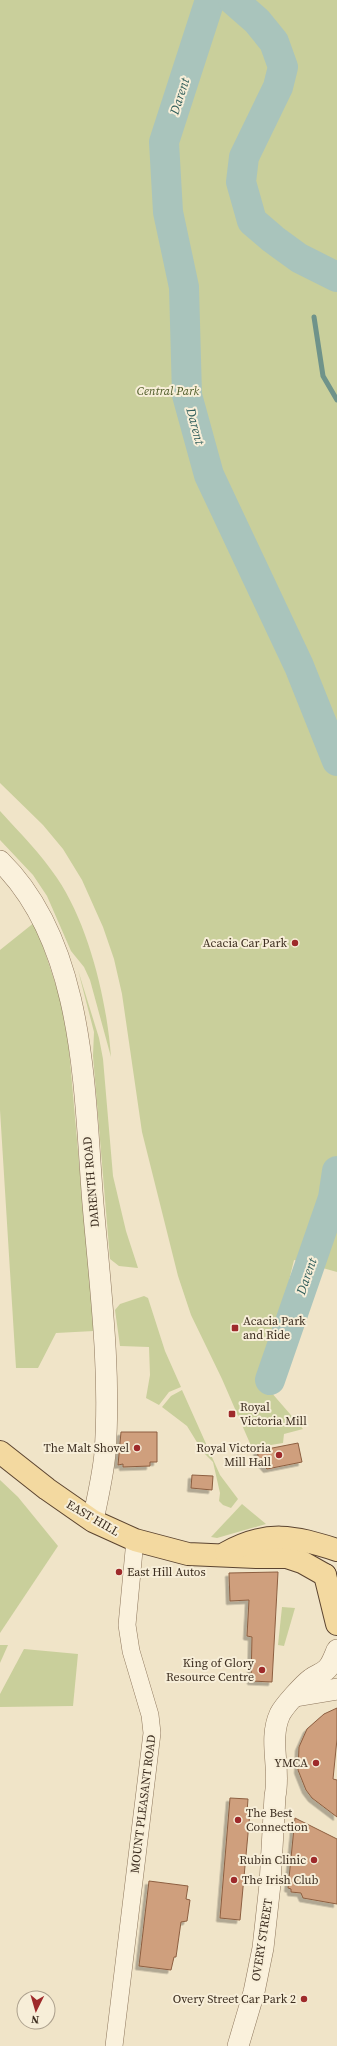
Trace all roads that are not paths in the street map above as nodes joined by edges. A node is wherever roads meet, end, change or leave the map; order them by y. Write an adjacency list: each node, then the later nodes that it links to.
1 (0, 861): 3 (street, DARENTH ROAD)
2 (0, 1452): 3 (main road, EAST HILL)
3 (93, 1521): 4 (main road, EAST HILL)
4 (135, 1540): 6 (main road, EAST HILL); 12 (street, MOUNT PLEASANT ROAD)
5 (337, 1550): 6 (main road)
6 (223, 1555): 7 (main road, EAST HILL)
7 (331, 1566): 8 (main road)
8 (337, 1624)
9 (337, 1650): 11 (street, OVERY STREET)
10 (337, 1689): 11 (street)
11 (296, 1696): 13 (street, OVERY STREET)
12 (114, 2046)
13 (238, 2046)

